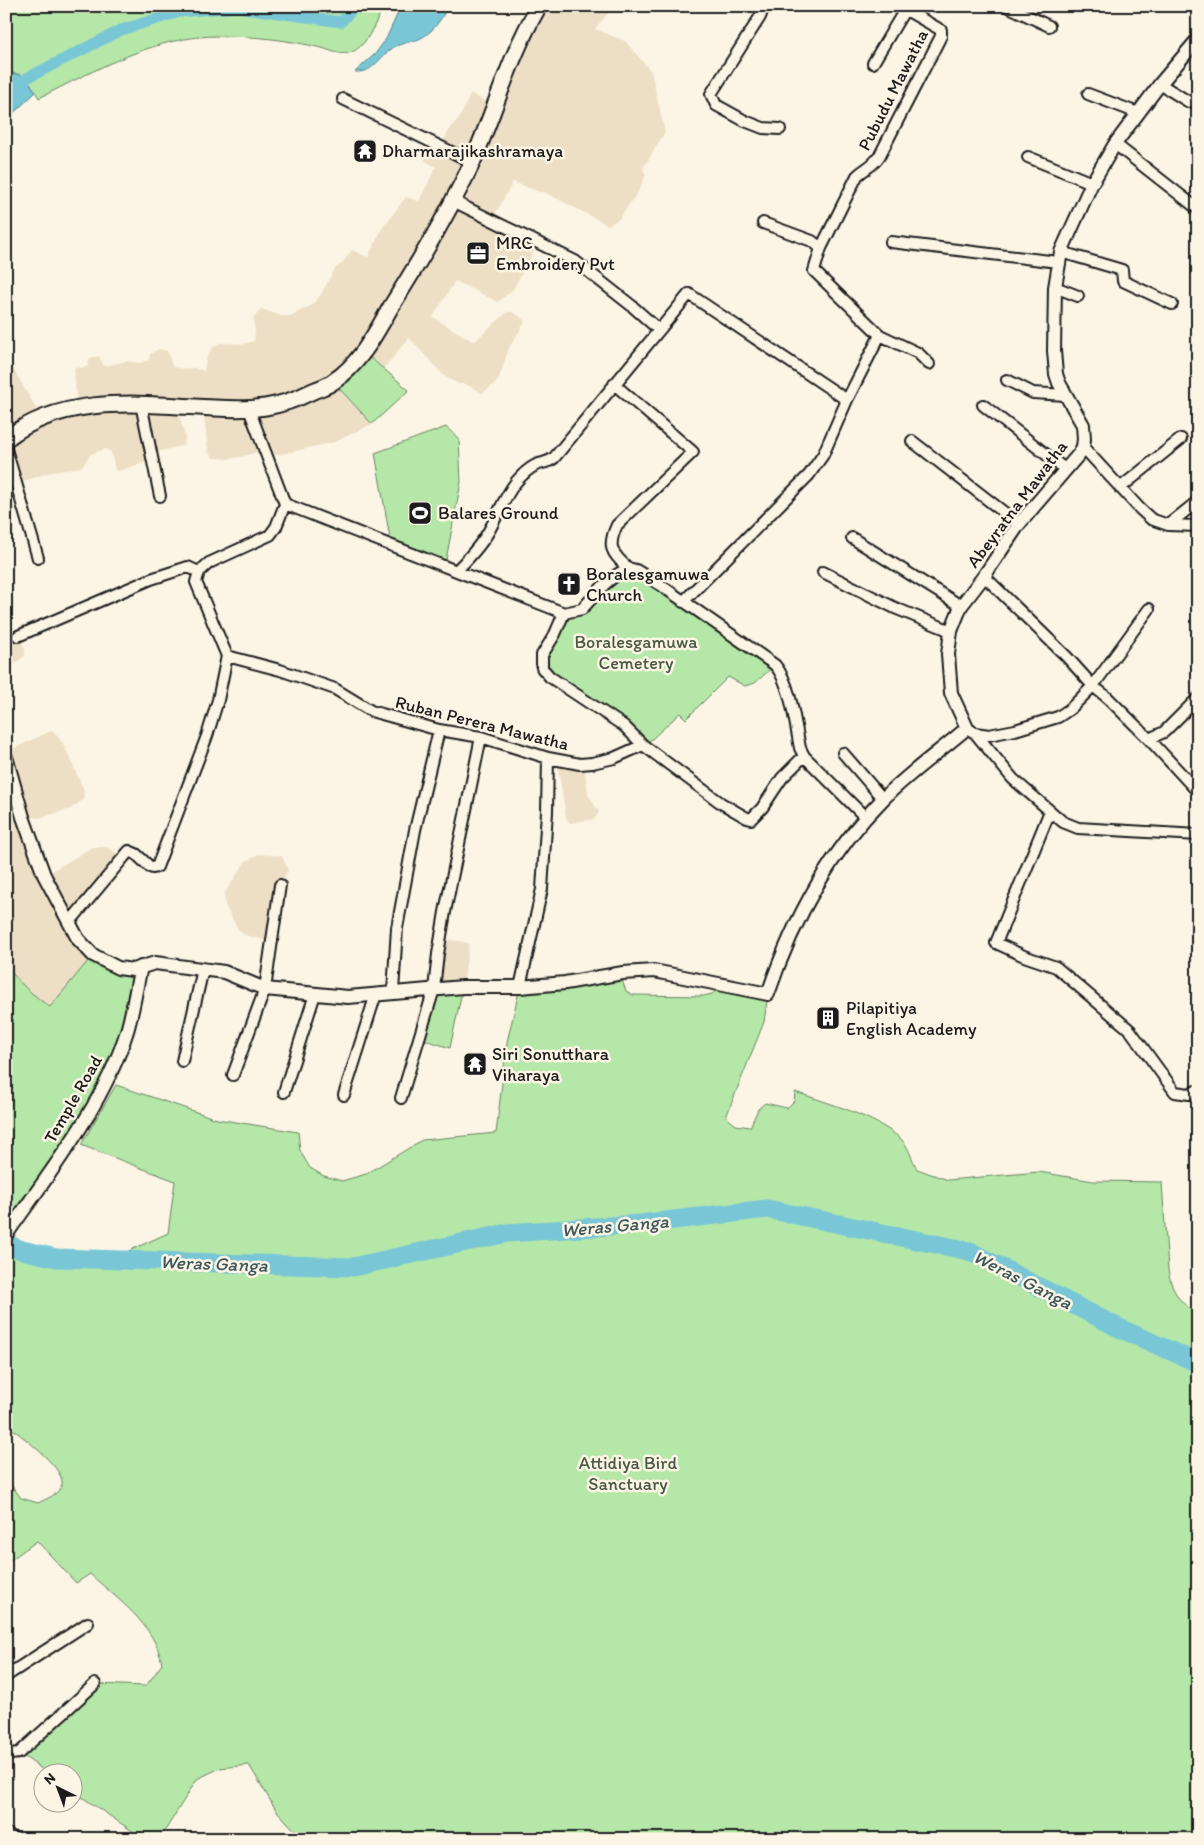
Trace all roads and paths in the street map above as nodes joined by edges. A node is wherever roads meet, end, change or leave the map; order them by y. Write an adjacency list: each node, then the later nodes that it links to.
1 (539, 6): 16 (main road)
2 (764, 6): 13 (street)
3 (1007, 6): 5 (street)
4 (906, 8): 7 (street); 22 (street, Pubudu Mawatha)
5 (1049, 26)
6 (1198, 39): 8 (street, Abeyratna Mawatha)
7 (873, 63)
8 (1160, 84): 11 (street); 12 (street, Abeyratna Mawatha)
9 (1088, 94): 12 (street)
10 (343, 100): 16 (street)
11 (1189, 102)
12 (1138, 113): 14 (street, Abeyratna Mawatha)
13 (780, 129)
14 (1115, 144): 17 (street, Abeyratna Mawatha); 19 (street)
15 (1028, 157): 17 (street)
16 (472, 162): 18 (main road)
17 (1092, 183): 23 (street, Abeyratna Mawatha)
18 (454, 201): 27 (street); 36 (main road)
19 (1198, 209)
20 (763, 222): 22 (street)
21 (891, 242): 23 (street)
22 (821, 248): 28 (street)
23 (1059, 257): 24 (street, Abeyratna Mawatha); 26 (street)
24 (1055, 287): 25 (street); 32 (street, Abeyratna Mawatha)
25 (1078, 296)
26 (1172, 304)
27 (658, 329): 31 (street); 33 (street)
28 (880, 335): 29 (street); 33 (street)
29 (929, 364)
30 (1007, 380): 32 (street)
31 (614, 384): 52 (street); 53 (street)
32 (1066, 395): 40 (street, Abeyratna Mawatha)
33 (847, 400): 57 (street)
34 (141, 404): 36 (main road); 37 (main road); 44 (street)
35 (983, 405): 42 (street)
36 (249, 409): 46 (street)
37 (6, 439)
38 (1181, 439): 43 (street)
39 (912, 441): 47 (street)
40 (1083, 447): 42 (street, Abeyratna Mawatha); 43 (street)
41 (6, 449): 51 (street)
42 (1066, 470): 47 (street, Abeyratna Mawatha)
43 (1120, 488): 48 (street)
44 (160, 496)
45 (1198, 501): 48 (street)
46 (285, 504): 53 (street); 54 (street)
47 (1019, 524): 56 (street, Abeyratna Mawatha)
48 (1168, 524): 49 (street)
49 (1198, 526)
50 (852, 538): 58 (street)
51 (38, 558)
52 (628, 568): 57 (street); 60 (street)
53 (458, 570): 60 (street)
54 (199, 572): 62 (street); 63 (street)
55 (823, 572): 61 (street)
56 (984, 576): 58 (street, Abeyratna Mawatha); 64 (street)
57 (683, 602): 72 (street)
58 (961, 606): 61 (street, Abeyratna Mawatha)
59 (1150, 609): 64 (street)
60 (564, 612): 70 (street)
61 (950, 631): 67 (street, Abeyratna Mawatha)
62 (18, 636)
63 (227, 656): 66 (street, Ruban Perera Mawatha); 81 (street)
64 (1093, 686): 67 (street); 69 (street)
65 (1198, 698): 69 (street)
66 (439, 730): 68 (street, Ruban Perera Mawatha); 87 (street)
67 (971, 730): 76 (street); 77 (street, Abeyratna Mawatha)
68 (481, 737): 74 (street, Ruban Perera Mawatha); 86 (street)
69 (1149, 739): 75 (street)
70 (643, 745): 72 (street); 74 (street, Ruban Perera Mawatha)
71 (843, 753): 76 (street)
72 (804, 756): 78 (street)
73 (6, 757): 81 (street)
74 (548, 758): 84 (street)
75 (1198, 792)
76 (883, 799): 78 (street)
77 (1050, 811): 79 (street, Abeyratna Mawatha); 92 (street)
78 (866, 818): 84 (street)
79 (1198, 834)
80 (280, 885): 85 (street)
81 (69, 923): 82 (street)
82 (141, 967): 83 (street); 96 (street, Temple Road)
83 (203, 969): 85 (street); 90 (street)
84 (520, 987): 86 (street)
85 (265, 989): 88 (street); 91 (street)
86 (434, 989): 87 (street); 95 (street)
87 (393, 992): 89 (street)
88 (315, 994): 89 (street); 93 (street)
89 (376, 994): 94 (street)
90 (182, 1061)
91 (233, 1074)
92 (1198, 1090)
93 (284, 1092)
94 (344, 1095)
95 (401, 1098)
96 (6, 1235)
97 (88, 1623): 98 (street)
98 (6, 1676)
99 (95, 1684): 100 (street)
100 (6, 1749)
101 (6, 1833): 102 (street)
102 (15, 1839)

